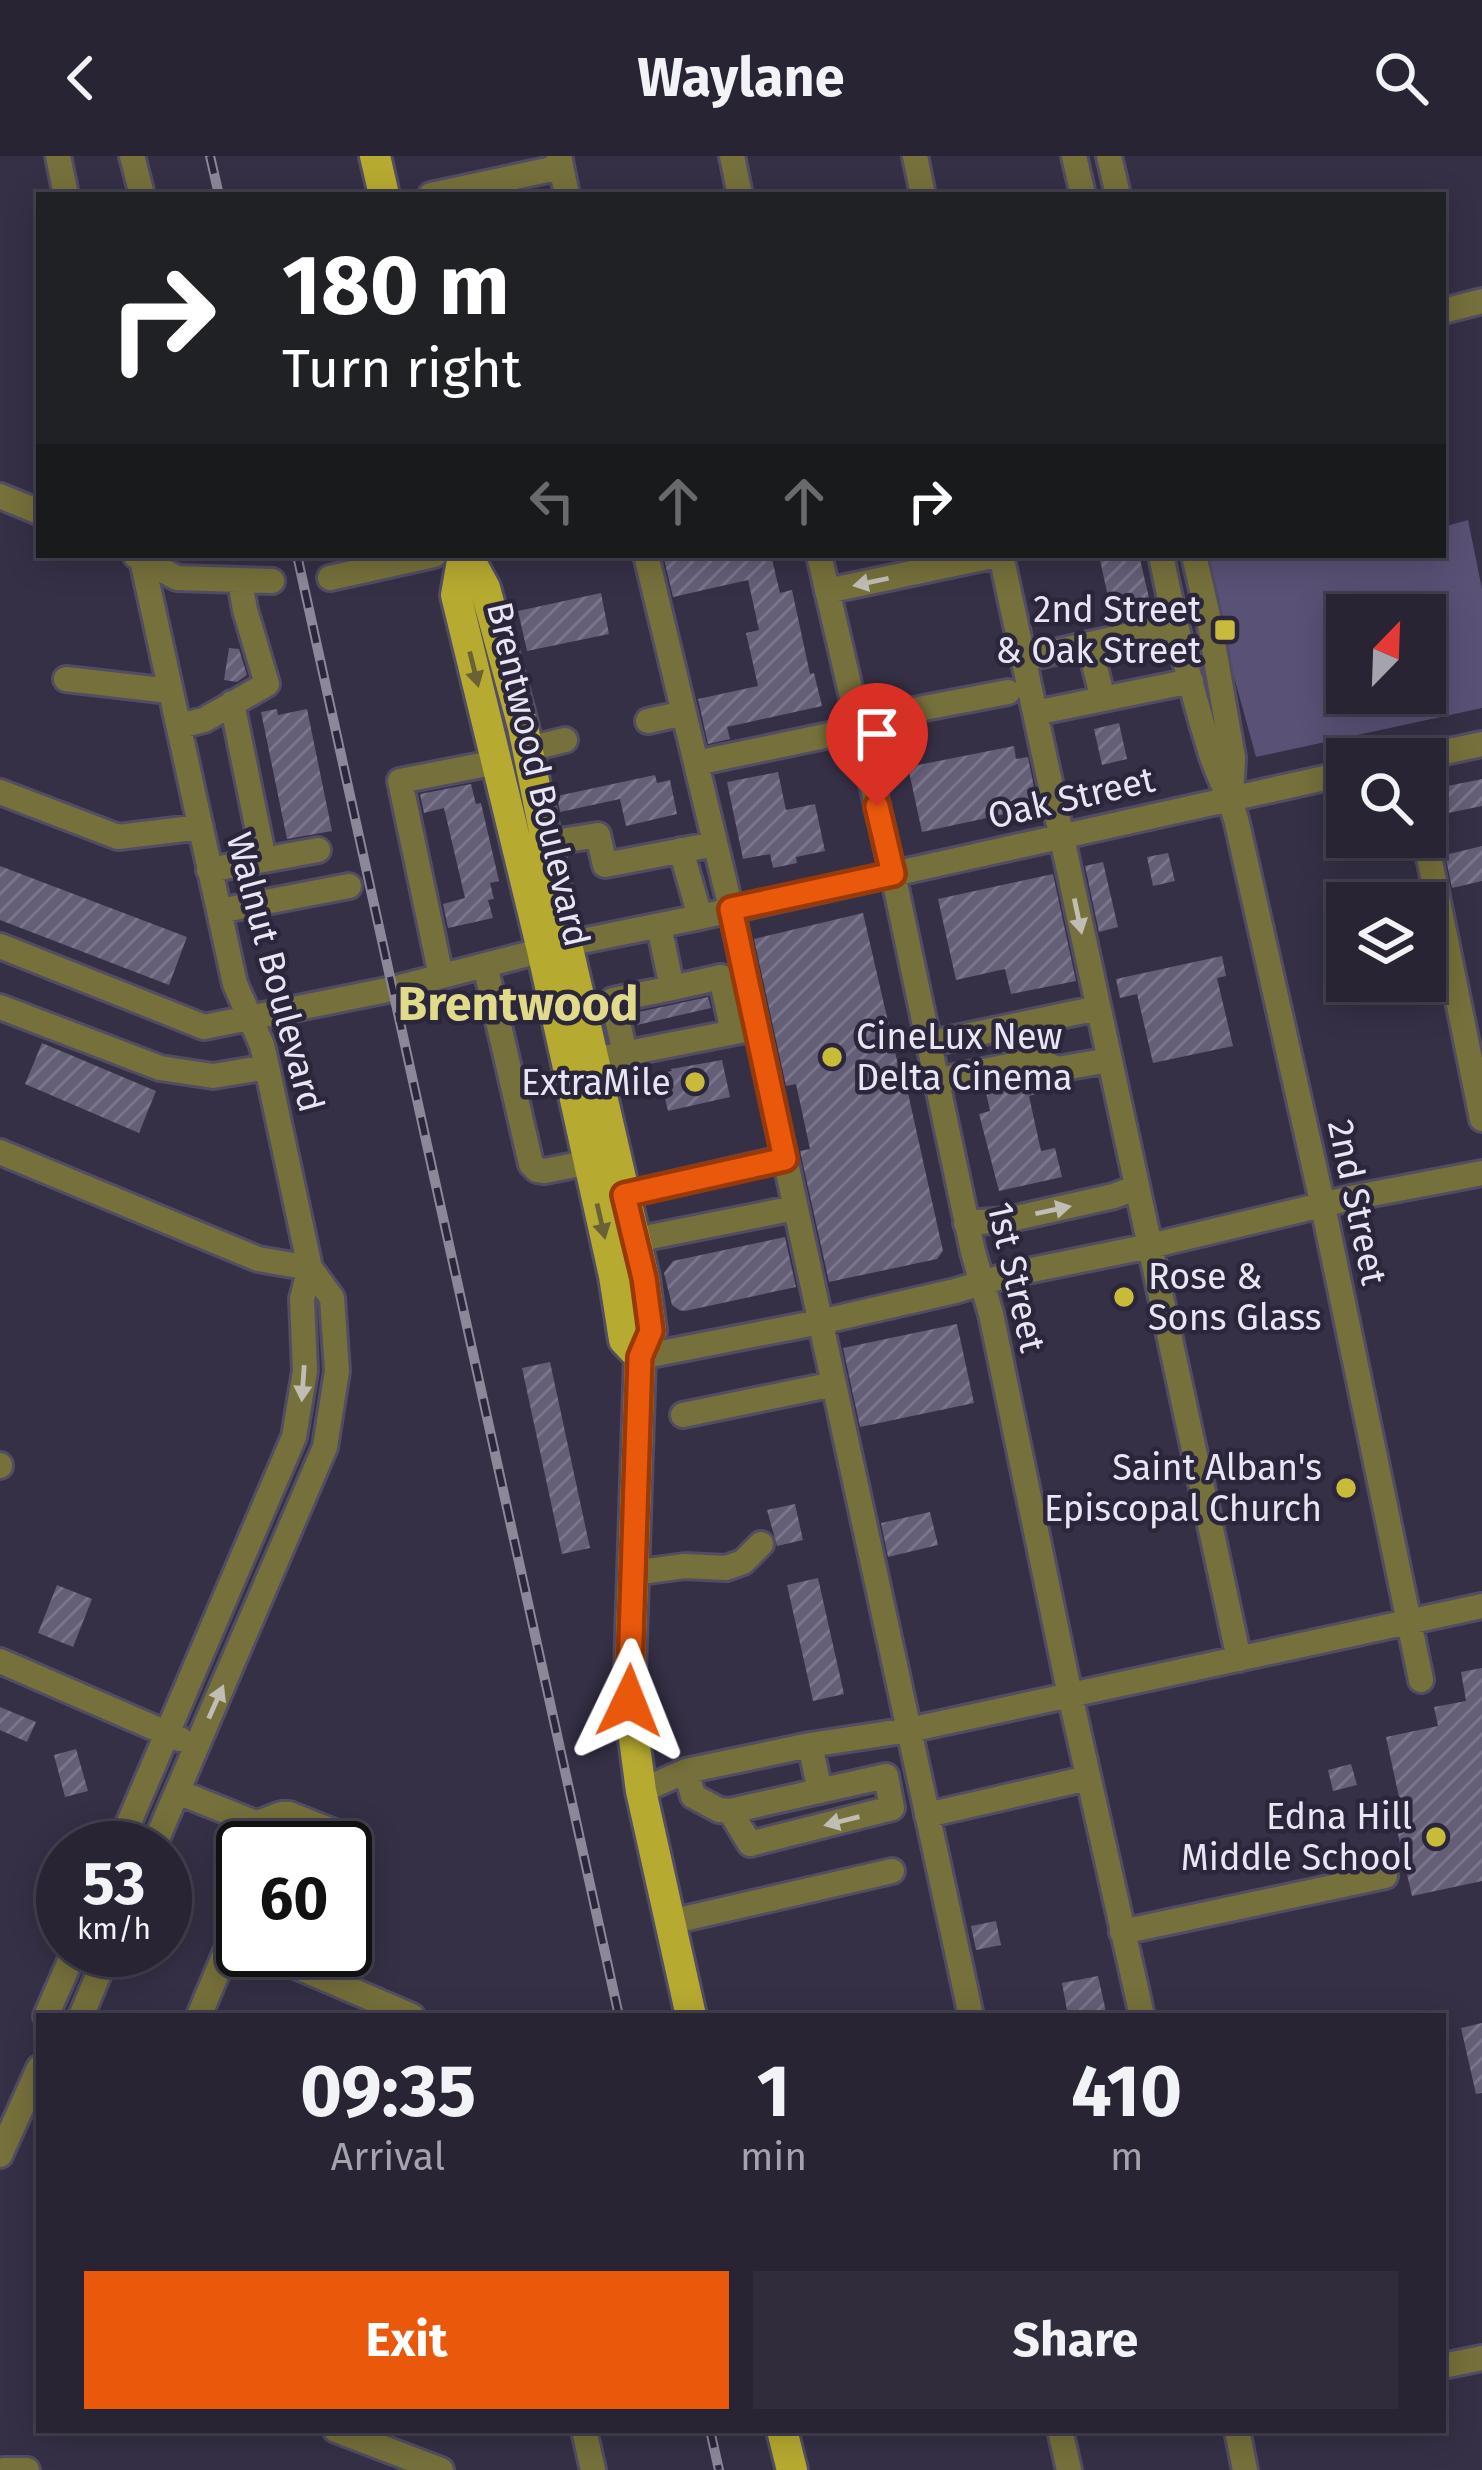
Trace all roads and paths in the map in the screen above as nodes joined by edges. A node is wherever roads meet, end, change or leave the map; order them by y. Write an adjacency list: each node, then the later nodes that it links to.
1 (58, 156): 9 (street)
2 (133, 156): 10 (street)
3 (375, 156): 11 (main road)
4 (732, 156): 14 (street)
5 (915, 156): 15 (street)
6 (1074, 156): 16 (street)
7 (1107, 157): 17 (street)
8 (560, 161): 12 (street); 13 (street)
9 (65, 192)
10 (141, 192)
11 (383, 192)
12 (442, 192)
13 (566, 192)
14 (739, 192)
15 (922, 192)
16 (1082, 192)
17 (1117, 192)
18 (1482, 301): 19 (street)
19 (1446, 310)
20 (0, 496): 21 (street)
21 (36, 511)
22 (139, 558): 42 (street, Walnut Boulevard)
23 (142, 558): 34 (street)
24 (398, 558): 33 (street)
25 (464, 558): 55 (main road, Brentwood Boulevard, one-way to 55)
26 (467, 558): 53 (main road, Brentwood Boulevard)
27 (647, 558): 46 (street)
28 (821, 558): 36 (street, 1st Street)
29 (985, 558): 36 (street, one-way to 36)
30 (1000, 558): 39 (street)
31 (1161, 558): 37 (street, 2nd Street)
32 (1195, 558): 59 (street, 2nd Street)
33 (330, 578)
34 (240, 580): 35 (street); 45 (street)
35 (272, 581)
36 (827, 591): 49 (street, 1st Street)
37 (1175, 625): 38 (street); 41 (street, 2nd Street)
38 (1089, 644): 39 (street); 44 (street)
39 (1023, 659): 47 (street)
40 (65, 679): 42 (street)
41 (1191, 682): 44 (street); 59 (street, 2nd Street)
42 (170, 691): 50 (street, Walnut Boulevard)
43 (1008, 692): 49 (street)
44 (1102, 699): 47 (street)
45 (232, 703): 50 (street); 67 (street)
46 (684, 713): 48 (street); 56 (street)
47 (1035, 713): 61 (street)
48 (648, 721)
49 (857, 725): 56 (street); 69 (street, 1st Street)
50 (179, 726): 60 (street, Walnut Boulevard)
51 (565, 740): 53 (street)
52 (1482, 744): 54 (street)
53 (528, 749): 62 (main road, Brentwood Boulevard)
54 (1446, 752)
55 (497, 762): 76 (main road, Brentwood Boulevard); 78 (street)
56 (696, 763): 63 (street)
57 (1326, 778): 59 (street, Oak Street)
58 (0, 792): 60 (street)
59 (1231, 798): 61 (street, Oak Street); 96 (street, 2nd Street)
60 (201, 827): 68 (street, Walnut Boulevard)
61 (1061, 837): 69 (street, Oak Street); 81 (street, one-way to 81)
62 (548, 843): 65 (street); 76 (main road, Brentwood Boulevard)
63 (715, 844): 65 (street); 71 (street)
64 (318, 850): 67 (street)
65 (681, 850): 73 (street)
66 (1428, 858): 90 (street)
67 (264, 860): 68 (street)
68 (209, 870): 72 (street, Walnut Boulevard)
69 (893, 874): 71 (street, Oak Street); 84 (street, 1st Street)
70 (349, 886): 72 (street)
71 (731, 909): 73 (street, Oak Street); 83 (street)
72 (219, 911): 82 (street, Walnut Boulevard)
73 (700, 917): 74 (street, Oak Street)
74 (659, 926): 76 (street, Oak Street); 79 (street)
75 (0, 946): 82 (street, Oak Street)
76 (554, 947): 77 (street, Oak Street); 86 (main road, Brentwood Boulevard); 94 (main road, Brentwood Boulevard)
77 (485, 965): 78 (street, Oak Street); 94 (street)
78 (441, 976): 82 (street, Oak Street)
79 (671, 988): 83 (street); 85 (street)
80 (0, 1007): 88 (street)
81 (1099, 1008): 84 (street); 87 (street)
82 (250, 1018): 88 (street, Walnut Boulevard)
83 (745, 1030): 85 (street); 92 (street)
84 (927, 1044): 89 (street, 1st Street)
85 (625, 1054): 86 (street)
86 (593, 1060): 94 (main road, Brentwood Boulevard)
87 (1110, 1060): 89 (street); 95 (street)
88 (268, 1067): 101 (street, Walnut Boulevard)
89 (935, 1081): 98 (street, 1st Street)
90 (1482, 1119)
91 (0, 1152): 101 (street)
92 (785, 1159): 94 (street); 97 (street)
93 (1482, 1172): 96 (street)
94 (610, 1176): 99 (main road, Brentwood Boulevard); 104 (main road, Brentwood Boulevard, one-way to 104)
95 (1137, 1187): 98 (street, one-way to 95); 100 (street)
96 (1323, 1206): 100 (street); 110 (street, 2nd Street)
97 (795, 1208): 99 (street); 103 (street)
98 (966, 1223): 102 (street, 1st Street)
99 (634, 1240): 104 (main road, Brentwood Boulevard)
100 (1150, 1246): 102 (street); 111 (street)
101 (310, 1268): 116 (street, Walnut Boulevard, one-way to 116); 118 (street, Walnut Boulevard, one-way to 101)
102 (982, 1283): 103 (street); 114 (street, 1st Street)
103 (820, 1322): 104 (street); 105 (street)
104 (640, 1357): 108 (main road, Brentwood Boulevard)
105 (834, 1384): 106 (street); 115 (street)
106 (683, 1415)
107 (761, 1544): 108 (street)
108 (633, 1573): 121 (main road, Brentwood Boulevard)
109 (1482, 1606): 110 (street)
110 (1408, 1622): 111 (street); 113 (street, 2nd Street)
111 (1239, 1659): 114 (street)
112 (0, 1661): 116 (street)
113 (1421, 1680)
114 (1070, 1695): 115 (street); 120 (street, 1st Street)
115 (909, 1730): 117 (street); 125 (street)
116 (167, 1733): 118 (street); 126 (street, Walnut Boulevard)
117 (810, 1745): 119 (street); 122 (street)
118 (197, 1746): 123 (street, Walnut Boulevard)
119 (686, 1771): 121 (street); 124 (street)
120 (1088, 1778): 125 (street); 134 (street, 1st Street)
121 (641, 1791): 133 (main road, Brentwood Boulevard)
122 (820, 1791): 124 (street); 124 (street, one-way to 124)
123 (178, 1792): 127 (street, Walnut Boulevard); 128 (street)
124 (730, 1810)
125 (927, 1816): 144 (street)
126 (130, 1821)
127 (166, 1821)
128 (250, 1821)
129 (266, 1821): 130 (street)
130 (306, 1821)
131 (892, 1871): 133 (street)
132 (1384, 1876): 134 (street)
133 (670, 1922): 143 (main road, Brentwood Boulevard)
134 (1122, 1932): 145 (street, 1st Street)
135 (63, 1977): 139 (street)
136 (98, 1977): 140 (street)
137 (219, 1977): 141 (street)
138 (321, 1977): 142 (street)
139 (47, 2013)
140 (82, 2013)
141 (201, 2013)
142 (405, 2013)
143 (690, 2013)
144 (970, 2013)
145 (1141, 2013)
146 (36, 2083): 147 (street)
147 (0, 2155)
148 (1482, 2358): 149 (street)
149 (1446, 2365)
150 (344, 2433): 157 (street)
151 (585, 2433): 158 (street)
152 (783, 2433): 159 (main road)
153 (1061, 2433): 160 (street)
154 (1238, 2433): 161 (street)
155 (4, 2470): 156 (street)
156 (27, 2470)
157 (441, 2470)
158 (593, 2470)
159 (792, 2470)
160 (1070, 2470)
161 (1245, 2470)

